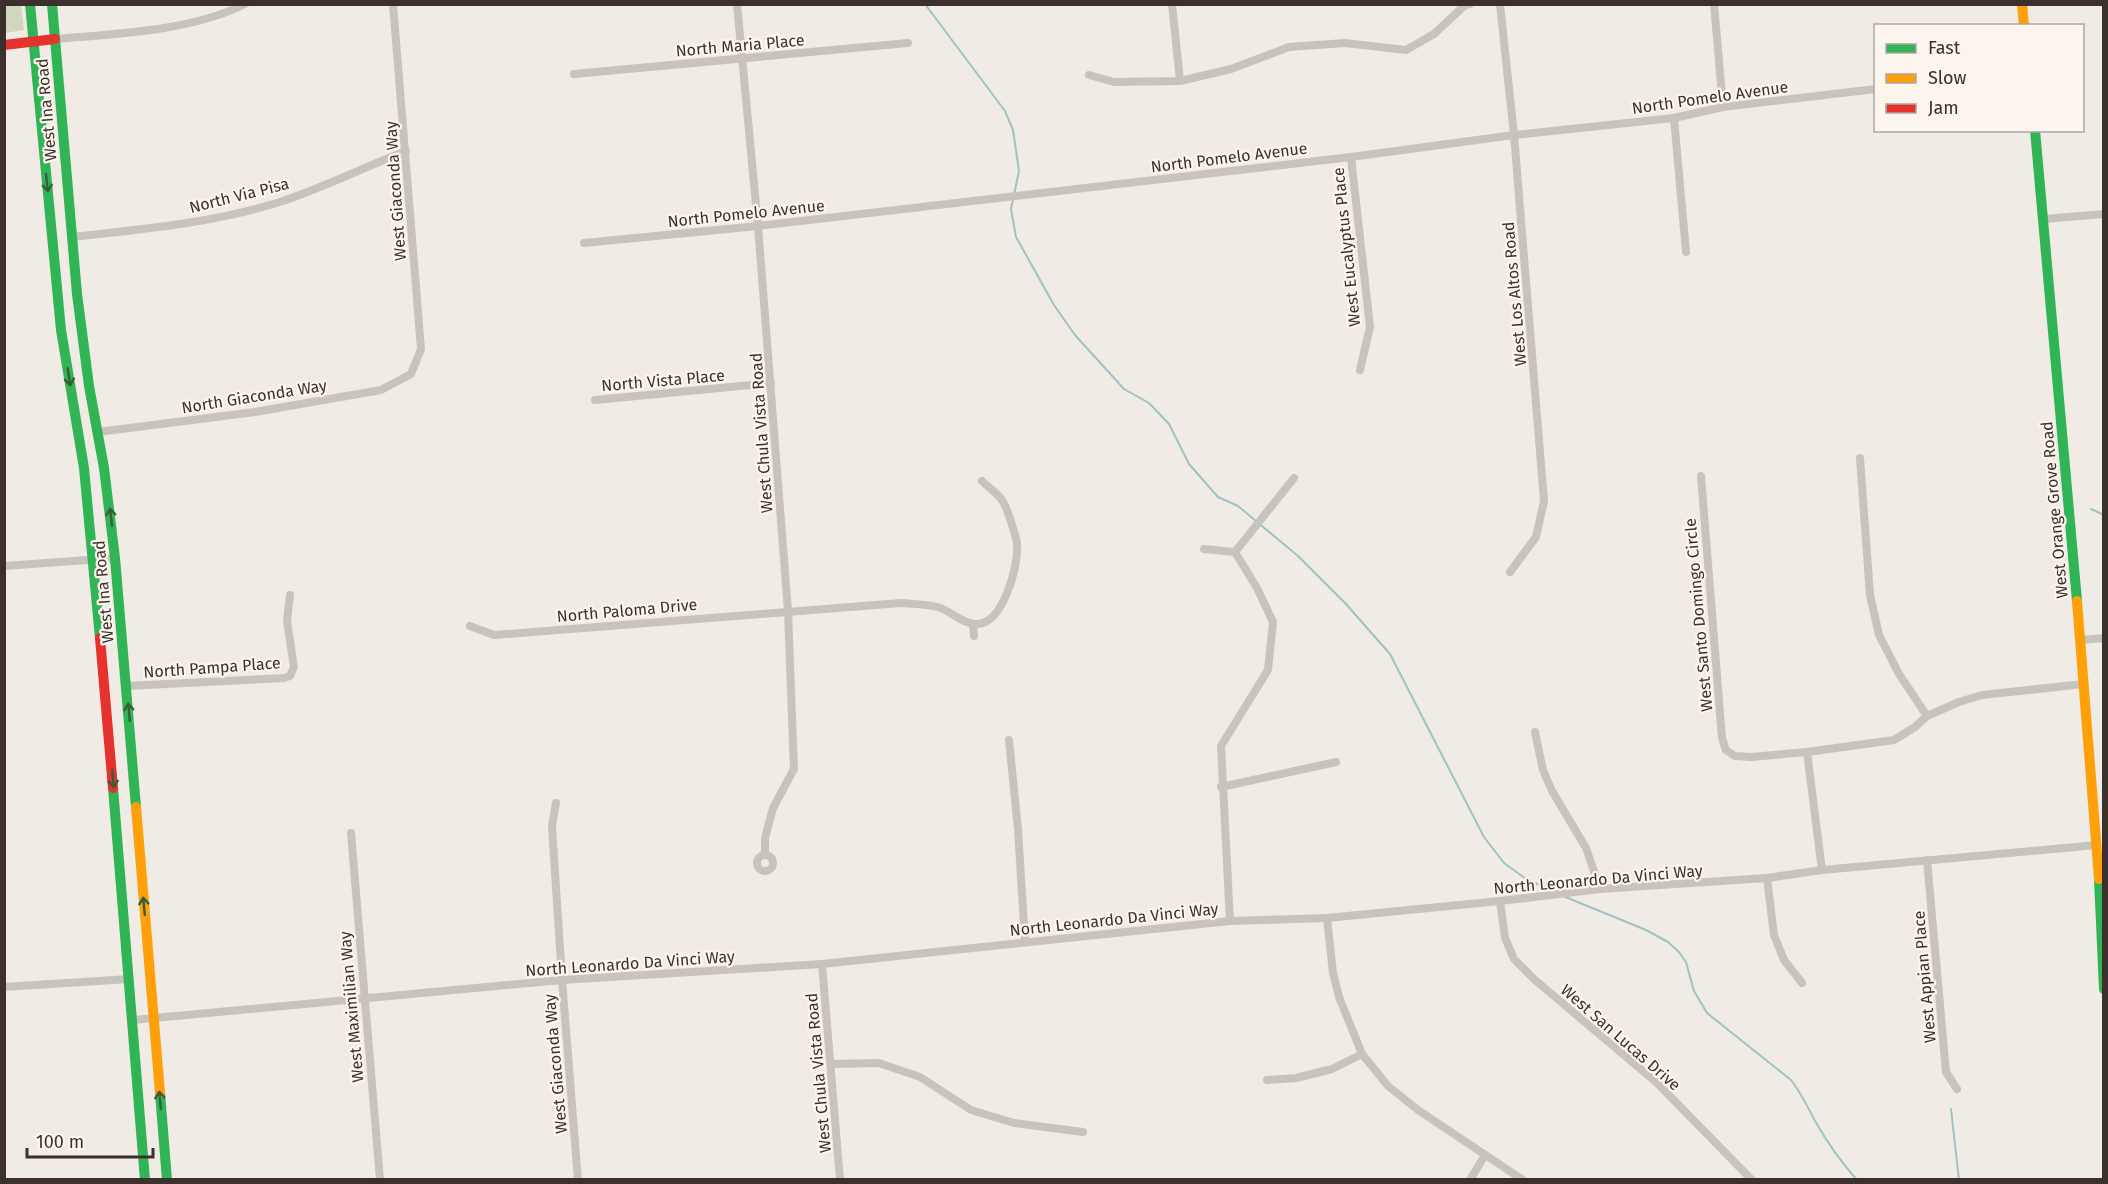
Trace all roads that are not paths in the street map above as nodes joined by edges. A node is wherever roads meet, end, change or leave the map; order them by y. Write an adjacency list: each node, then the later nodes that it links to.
1 (30, 4): 13 (main road, West Ina Road)
2 (52, 4): 12 (main road, West Ina Road)
3 (245, 4): 12 (street)
4 (393, 4): 25 (street, West Giaconda Way)
5 (738, 4): 16 (street, West Chula Vista Road)
6 (1172, 4): 19 (street)
7 (1470, 4): 19 (street)
8 (1500, 4): 24 (street, West Los Altos Road)
9 (1714, 4): 21 (street)
10 (2022, 4): 11 (main road)
11 (2024, 24)
12 (55, 39): 13 (main road); 30 (main road, West Ina Road)
13 (33, 41): 15 (main road); 45 (main road, West Ina Road, one-way to 45)
14 (908, 44): 16 (street, North Maria Place)
15 (4, 45)
16 (742, 58): 17 (street, North Maria Place); 29 (street, West Chula Vista Road)
17 (574, 74)
18 (1089, 75): 19 (street)
19 (1180, 81)
20 (1874, 89): 21 (street, North Pomelo Avenue)
21 (1724, 107): 22 (street, North Pomelo Avenue)
22 (1674, 118): 24 (street, North Pomelo Avenue); 32 (street)
23 (2035, 132): 28 (main road, West Orange Grove Road)
24 (1514, 135): 26 (street, North Pomelo Avenue); 47 (street, West Los Altos Road)
25 (405, 151): 30 (street, North Via Pisa); 34 (street, West Giaconda Way)
26 (1351, 156): 29 (street, North Pomelo Avenue); 33 (street, West Eucalyptus Place)
27 (2103, 214): 28 (street)
28 (2044, 219): 54 (main road, West Orange Grove Road)
29 (758, 226): 31 (street, North Pomelo Avenue); 35 (street, West Chula Vista Road)
30 (72, 237): 37 (main road, West Ina Road)
31 (584, 243)
32 (1686, 252)
33 (1360, 370)
34 (411, 374): 37 (street, North Giaconda Way)
35 (771, 383): 36 (street, North Vista Place); 49 (street, West Chula Vista Road)
36 (595, 400)
37 (98, 432): 44 (main road, West Ina Road, one-way to 37)
38 (1860, 458): 57 (street)
39 (1701, 476): 60 (street, West Santo Domingo Circle)
40 (1294, 478): 43 (street)
41 (981, 481): 50 (street)
42 (1204, 549): 43 (street)
43 (1235, 552): 62 (street)
44 (115, 558): 45 (street); 56 (main road, West Ina Road)
45 (94, 560): 46 (street); 78 (main road, West Ina Road, one-way to 78)
46 (4, 566)
47 (1510, 572)
48 (290, 595): 56 (street, North Pampa Place)
49 (788, 611): 50 (street, North Paloma Drive); 51 (street, North Paloma Drive); 66 (street, West Chula Vista Road)
50 (973, 624): 52 (street)
51 (470, 626)
52 (974, 636)
53 (2103, 638): 54 (street)
54 (2081, 640): 55 (main road, West Orange Grove Road)
55 (2084, 684): 57 (street); 65 (main road, West Orange Grove Road)
56 (127, 686): 84 (main road, West Ina Road, one-way to 56)
57 (1927, 716): 60 (street)
58 (1535, 732): 71 (street)
59 (1009, 740): 76 (street)
60 (1807, 752): 68 (street)
61 (1336, 762): 62 (street)
62 (1221, 787): 75 (street)
63 (556, 803): 79 (street, West Giaconda Way)
64 (351, 832): 83 (street, West Maximilian Way)
65 (2097, 845): 67 (street, North Leonardo Da Vinci Way); 70 (main road, West Orange Grove Road)
66 (765, 855)
67 (1927, 860): 68 (street, North Leonardo Da Vinci Way); 89 (street, West Appian Place)
68 (1822, 870): 69 (street, North Leonardo Da Vinci Way)
69 (1767, 878): 71 (street, North Leonardo Da Vinci Way); 80 (street)
70 (2100, 887): 73 (main road, West Orange Grove Road); 82 (main road, West Orange Grove Road)
71 (1600, 890): 72 (street, North Leonardo Da Vinci Way)
72 (1500, 902): 74 (street, North Leonardo Da Vinci Way); 99 (street, West San Lucas Drive)
73 (2103, 903)
74 (1327, 918): 75 (street, North Leonardo Da Vinci Way); 86 (street)
75 (1230, 921): 76 (street, North Leonardo Da Vinci Way)
76 (1025, 942): 77 (street, North Leonardo Da Vinci Way)
77 (822, 964): 79 (street, North Leonardo Da Vinci Way); 87 (street, West Chula Vista Road)
78 (129, 979): 81 (street); 85 (main road, West Ina Road)
79 (562, 980): 83 (street, North Leonardo Da Vinci Way); 95 (street, West Giaconda Way)
80 (1802, 983)
81 (4, 987)
82 (2103, 989)
83 (364, 1000): 84 (street, North Leonardo Da Vinci Way); 94 (street, West Maximilian Way)
84 (153, 1018): 85 (street, North Leonardo Da Vinci Way); 93 (main road, West Ina Road, one-way to 84)
85 (133, 1020): 92 (main road, West Ina Road)
86 (1362, 1054): 88 (street); 91 (street)
87 (831, 1064): 90 (street); 96 (street, West Chula Vista Road)
88 (1267, 1080)
89 (1957, 1089)
90 (1083, 1132)
91 (1485, 1155): 97 (street); 98 (street)
92 (145, 1179)
93 (167, 1179)
94 (380, 1179)
95 (578, 1179)
96 (840, 1179)
97 (1470, 1179)
98 (1523, 1179)
99 (1752, 1179)

